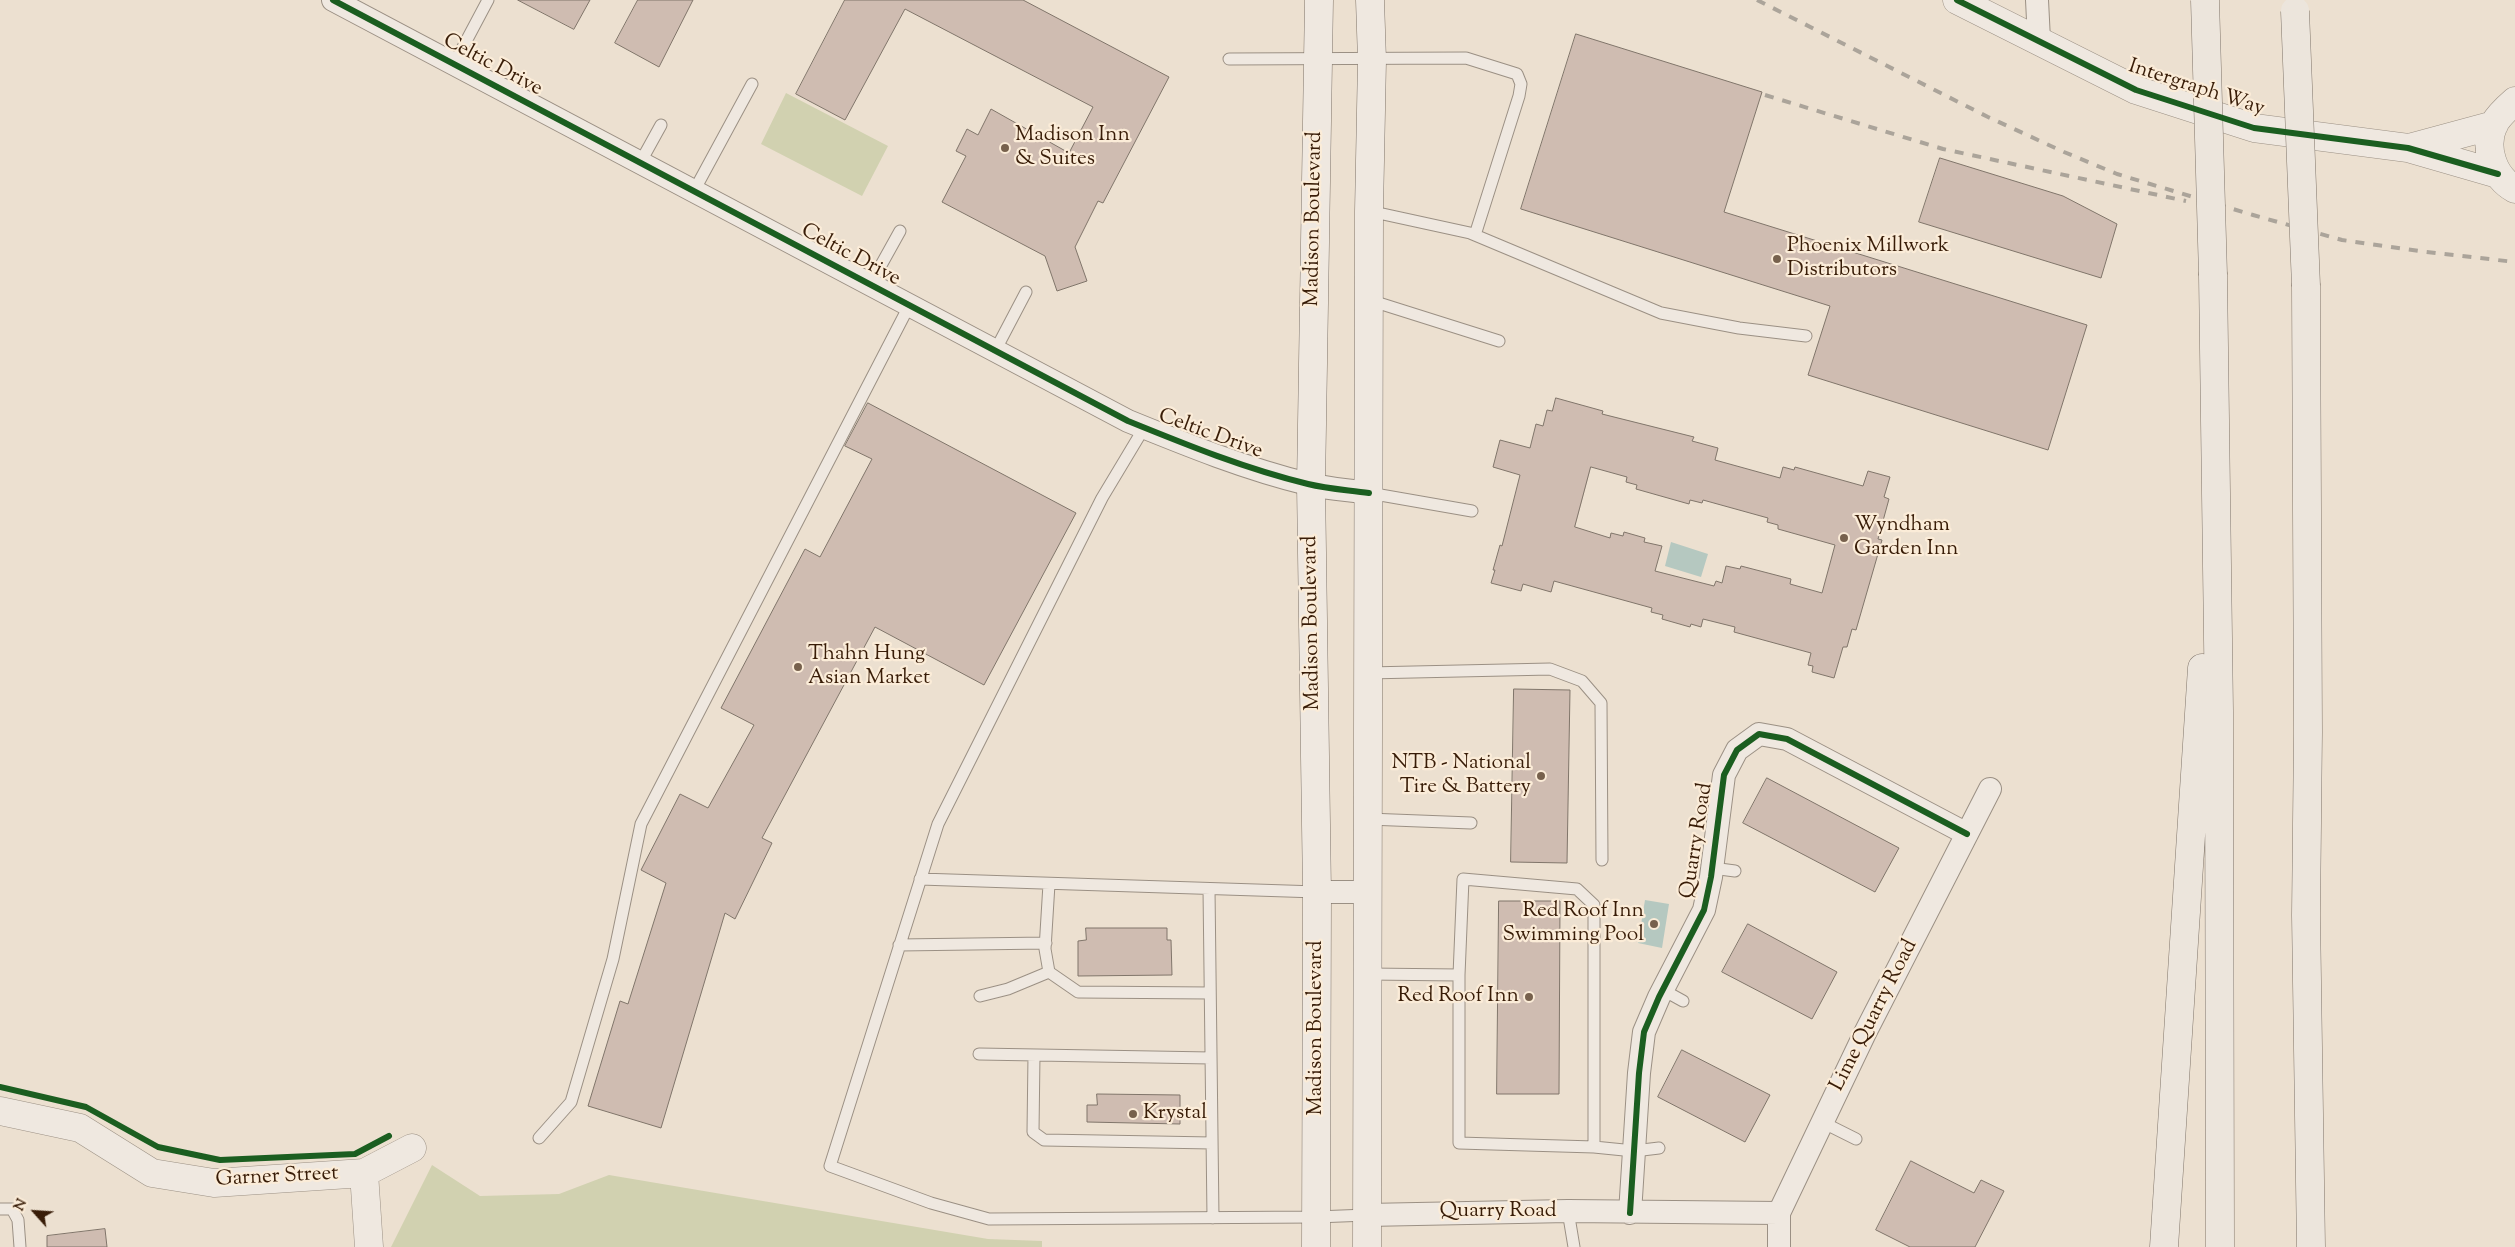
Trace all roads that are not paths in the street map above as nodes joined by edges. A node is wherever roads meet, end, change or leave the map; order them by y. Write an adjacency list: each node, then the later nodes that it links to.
1 (333, 0): 13 (street, Celtic Drive)
2 (488, 0): 13 (lane)
3 (1319, 0): 11 (main road, Madison Boulevard)
4 (1370, 0): 12 (main road)
5 (1957, 0): 9 (main road, Intergraph Way)
6 (2037, 0): 9 (street)
7 (2205, 0): 32 (highway, bridge)
8 (2295, 6): 87 (highway, bridge)
9 (2039, 40): 18 (main road, Intergraph Way)
10 (1229, 59): 11 (lane)
11 (1318, 59): 12 (lane); 34 (main road, Madison Boulevard)
12 (1372, 60): 22 (main road); 24 (lane)
13 (454, 64): 19 (street, Celtic Drive)
14 (752, 84): 21 (lane)
15 (2515, 101): 17 (main road)
16 (661, 125): 19 (lane)
17 (2494, 125): 18 (main road, Intergraph Way); 20 (main road)
18 (2408, 148): 20 (main road, Intergraph Way)
19 (640, 163): 21 (street, Celtic Drive)
20 (2509, 186)
21 (694, 192): 25 (street, Celtic Drive)
22 (1369, 211): 24 (lane); 27 (main road)
23 (900, 230): 25 (lane)
24 (1475, 235): 29 (lane)
25 (870, 285): 28 (street, Celtic Drive)
26 (1026, 292): 31 (lane)
27 (1369, 300): 30 (lane); 35 (main road)
28 (909, 306): 31 (street, Celtic Drive); 64 (lane)
29 (1806, 336)
30 (1499, 342)
31 (995, 351): 33 (street, Celtic Drive)
32 (2214, 419): 85 (highway); 86 (highway)
33 (1144, 428): 34 (street, Celtic Drive); 45 (lane)
34 (1311, 484): 35 (street, Celtic Drive); 48 (main road, Madison Boulevard)
35 (1369, 493): 36 (lane); 37 (main road)
36 (1472, 511)
37 (1368, 673): 39 (main road); 42 (lane)
38 (1990, 789): 41 (street, Lime Quarry Road)
39 (1368, 819): 40 (lane); 49 (main road)
40 (1471, 822)
41 (1967, 834): 43 (street, Quarry Road); 63 (street, Lime Quarry Road)
42 (1602, 860)
43 (1712, 868): 44 (lane); 55 (street, Quarry Road)
44 (1735, 871)
45 (920, 880): 46 (lane); 51 (lane)
46 (1049, 884): 47 (lane); 50 (lane)
47 (1209, 889): 48 (lane); 56 (lane)
48 (1317, 892): 49 (street); 77 (main road, Madison Boulevard)
49 (1368, 892): 53 (main road)
50 (1046, 943): 51 (lane); 52 (lane)
51 (899, 945): 78 (lane)
52 (1048, 972): 56 (lane); 57 (lane)
53 (1368, 974): 54 (lane); 76 (main road)
54 (1459, 975): 67 (lane); 67 (lane)
55 (1663, 990): 58 (lane); 70 (street, Quarry Road)
56 (1210, 993): 61 (lane)
57 (980, 996)
58 (1683, 1001)
59 (979, 1054): 60 (lane)
60 (1034, 1055): 61 (lane); 66 (lane)
61 (1211, 1058): 66 (lane)
62 (0, 1111): 71 (main road, Garner Street)
63 (1822, 1122): 65 (lane); 74 (street, Lime Quarry Road)
64 (539, 1138)
65 (1856, 1139)
66 (1212, 1142): 78 (lane)
67 (1594, 1147): 70 (lane)
68 (412, 1148): 71 (main road, Garner Street)
69 (1659, 1148): 70 (lane)
70 (1634, 1151): 75 (street, Quarry Road)
71 (364, 1173): 80 (main road)
72 (0, 1209): 79 (lane)
73 (1568, 1211): 75 (street, Quarry Road); 76 (street, Quarry Road); 83 (lane)
74 (1779, 1213): 75 (street, Quarry Road); 84 (street, Lime Quarry Road)
75 (1630, 1214)
76 (1367, 1215): 77 (lane); 82 (main road)
77 (1316, 1217): 78 (lane); 81 (main road, Madison Boulevard)
78 (1213, 1218)
79 (20, 1247)
80 (369, 1247)
81 (1316, 1247)
82 (1367, 1247)
83 (1574, 1247)
84 (1779, 1247)
85 (2164, 1247)
86 (2220, 1247)
87 (2311, 1247)

